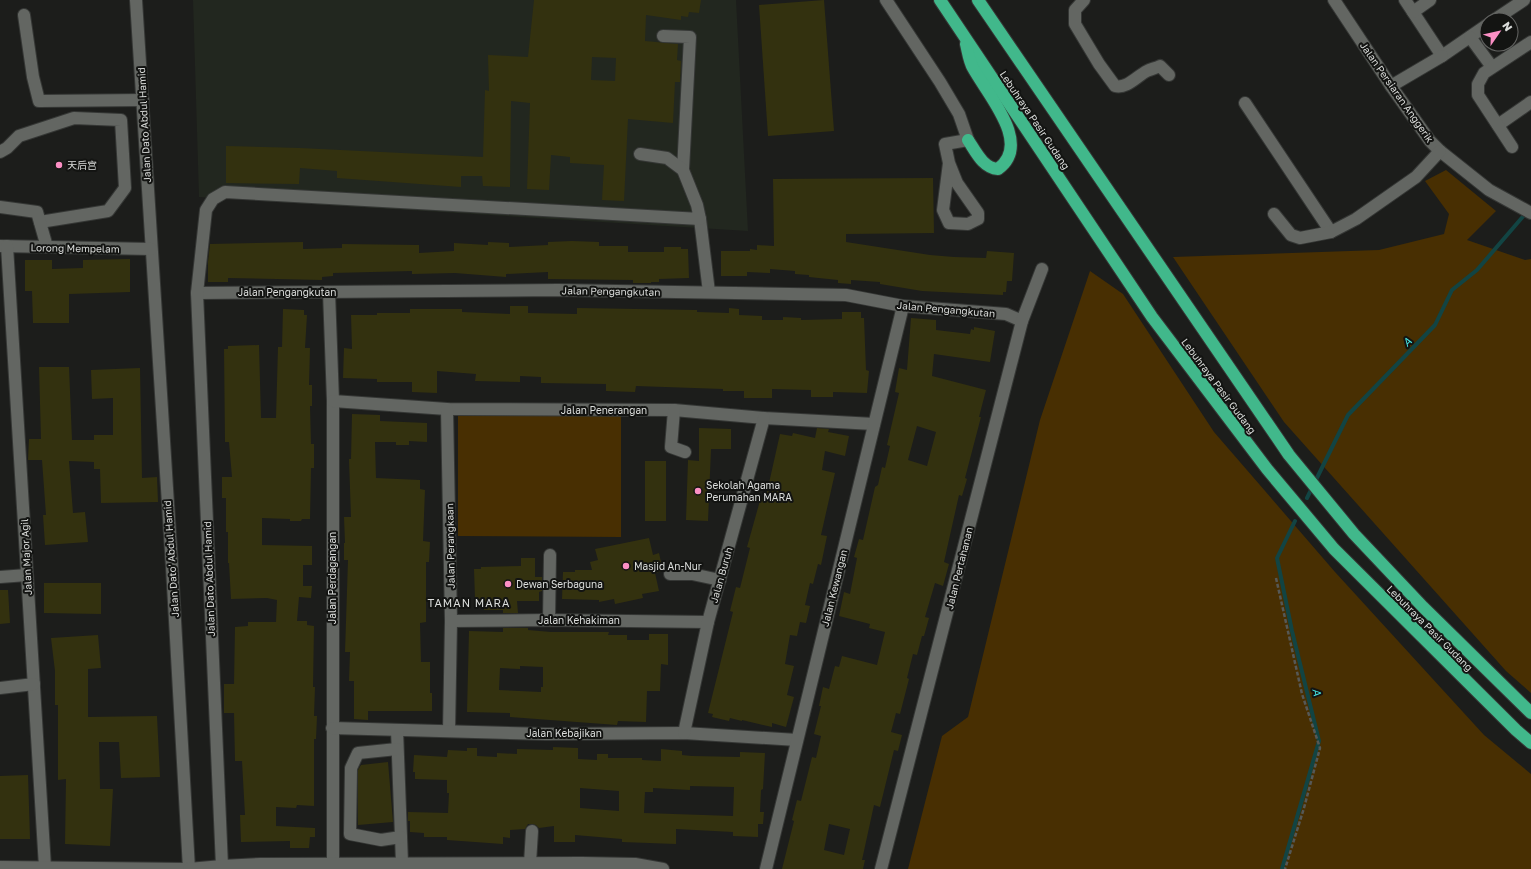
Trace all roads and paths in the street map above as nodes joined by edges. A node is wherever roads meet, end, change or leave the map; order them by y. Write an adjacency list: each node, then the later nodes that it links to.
1 (136, 0): 22 (street, Jalan Dato Abdul Hamid)
2 (886, 0): 26 (street)
3 (940, 0): 14 (highway, Lebuhraya Pasir Gudang)
4 (978, 0): 65 (highway, Lebuhraya Pasir Gudang)
5 (1084, 0): 20 (street)
6 (1334, 0): 21 (street, Jalan Persiaran Anggerik)
7 (1405, 0): 10 (street)
8 (1430, 0): 10 (street)
9 (1524, 0): 11 (street)
10 (1413, 12): 18 (street)
11 (1506, 12)
12 (24, 15): 22 (street)
13 (1479, 30): 16 (street)
14 (963, 34): 26 (highway); 71 (highway, Lebuhraya Pasir Gudang)
15 (663, 36): 32 (street)
16 (1470, 36): 18 (street); 19 (street)
17 (1531, 42): 19 (street)
18 (1442, 56): 21 (street)
19 (1492, 67): 25 (street)
20 (1169, 75)
21 (1391, 86): 28 (street, Jalan Persiaran Anggerik)
22 (143, 100): 41 (street, Jalan Dato Abdul Hamid)
23 (1245, 102): 38 (street)
24 (1531, 102): 25 (street)
25 (1498, 125): 27 (street)
26 (968, 140): 31 (street)
27 (1512, 147)
28 (1440, 151): 34 (street, Jalan Persiaran Anggerik); 38 (street)
29 (0, 152): 37 (street)
30 (640, 154): 32 (street)
31 (949, 163): 31 (street)
32 (683, 170): 36 (street)
33 (0, 207): 37 (street)
34 (1531, 213)
35 (1274, 214): 38 (street)
36 (700, 219): 43 (street, Jalan Dato Abdul Hamid); 45 (street)
37 (40, 222): 40 (street)
38 (1331, 232)
39 (4, 246): 40 (street, Lorong Mempelam); 56 (street, Jalan Major Agil)
40 (47, 247): 41 (street, Lorong Mempelam)
41 (151, 249): 86 (street, Jalan Dato' Abdul Hamid)
42 (1042, 269): 47 (street, Jalan Pertahanan)
43 (197, 292): 44 (street, Jalan Pengangkutan); 78 (street, Jalan Dato Abdul Hamid)
44 (329, 292): 45 (street, Jalan Pengangkutan); 48 (street, Jalan Perdagangan)
45 (709, 292): 46 (street, Jalan Pengangkutan)
46 (903, 306): 47 (street, Jalan Pengangkutan); 52 (street, Jalan Kewangan)
47 (1022, 321): 89 (street, Jalan Pertahanan)
48 (333, 401): 49 (street, Jalan Penerangan); 66 (street, Jalan Perdagangan)
49 (448, 409): 50 (street, Jalan Penerangan); 61 (street, Jalan Perangkaan)
50 (674, 410): 51 (street, Jalan Penerangan); 53 (street)
51 (764, 418): 52 (street, Jalan Penerangan); 59 (street, Jalan Buruh)
52 (874, 424): 70 (street, Jalan Kewangan)
53 (685, 452)
54 (550, 555): 60 (street)
55 (670, 574): 59 (street)
56 (27, 575): 57 (street); 63 (street, Jalan Major Agil)
57 (0, 577)
58 (1276, 578): 90 (path)
59 (720, 580): 62 (street, Jalan Buruh)
60 (549, 620): 61 (street, Jalan Kehakiman); 62 (street, Jalan Kehakiman)
61 (451, 621): 68 (street, Jalan Perangkaan)
62 (708, 622): 69 (street, Jalan Buruh)
63 (34, 684): 64 (street); 83 (street, Jalan Major Agil)
64 (0, 688)
65 (1531, 713)
66 (332, 728): 67 (street, Jalan Kebajikan); 77 (street, Jalan Perdagangan)
67 (397, 730): 68 (street, Jalan Kebajikan); 72 (street)
68 (449, 731): 69 (street, Jalan Kebajikan)
69 (684, 732): 70 (street, Jalan Kebajikan)
70 (797, 740): 88 (street, Jalan Kewangan)
71 (1531, 743)
72 (397, 749): 74 (street); 74 (street)
73 (532, 831): 76 (street)
74 (401, 837): 75 (street)
75 (402, 863): 77 (street); 79 (street)
76 (530, 863): 80 (street); 81 (street)
77 (333, 864): 84 (street)
78 (222, 866): 84 (street); 86 (street)
79 (443, 866): 80 (street)
80 (493, 866)
81 (634, 866): 87 (street)
82 (0, 867): 85 (street)
83 (45, 867): 85 (street); 86 (street)
84 (261, 867)
85 (16, 868)
86 (189, 869)
87 (663, 869)
88 (766, 869)
89 (881, 869)
90 (1285, 869)

